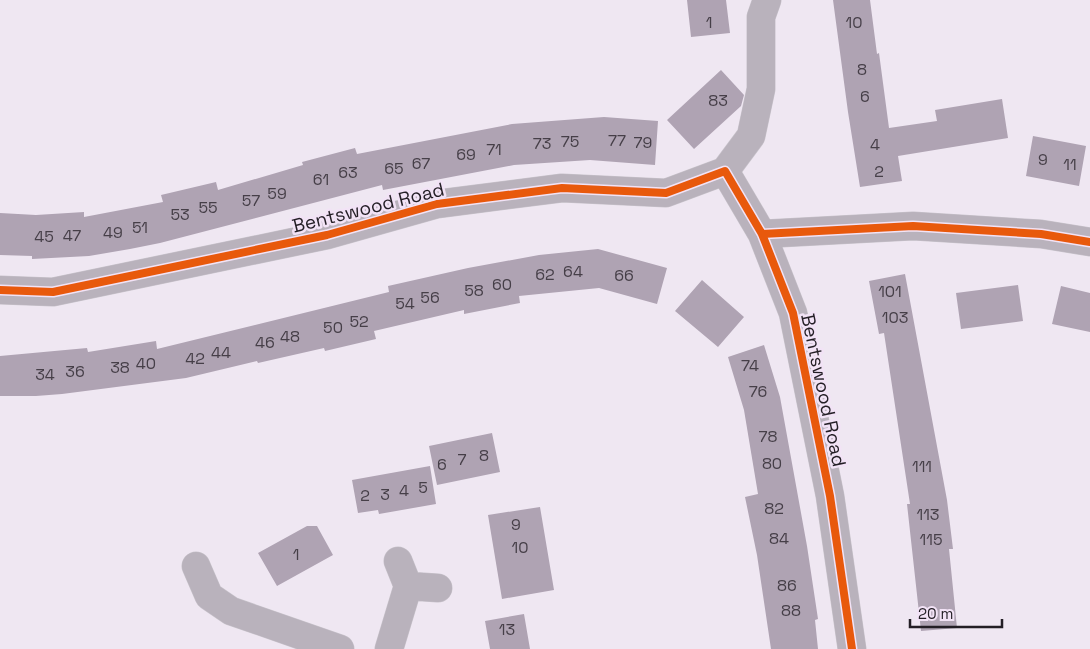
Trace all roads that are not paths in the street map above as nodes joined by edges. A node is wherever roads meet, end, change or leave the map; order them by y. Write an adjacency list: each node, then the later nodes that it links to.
1 (767, 0): 2 (street)
2 (725, 171): 3 (street, Bentswood Road); 5 (street, Bentswood Road)
3 (762, 234): 4 (street); 10 (street, Bentswood Road)
4 (1090, 242)
5 (0, 290)
6 (196, 566): 8 (street)
7 (438, 588): 9 (street)
8 (340, 649)
9 (389, 649)
10 (852, 649)

